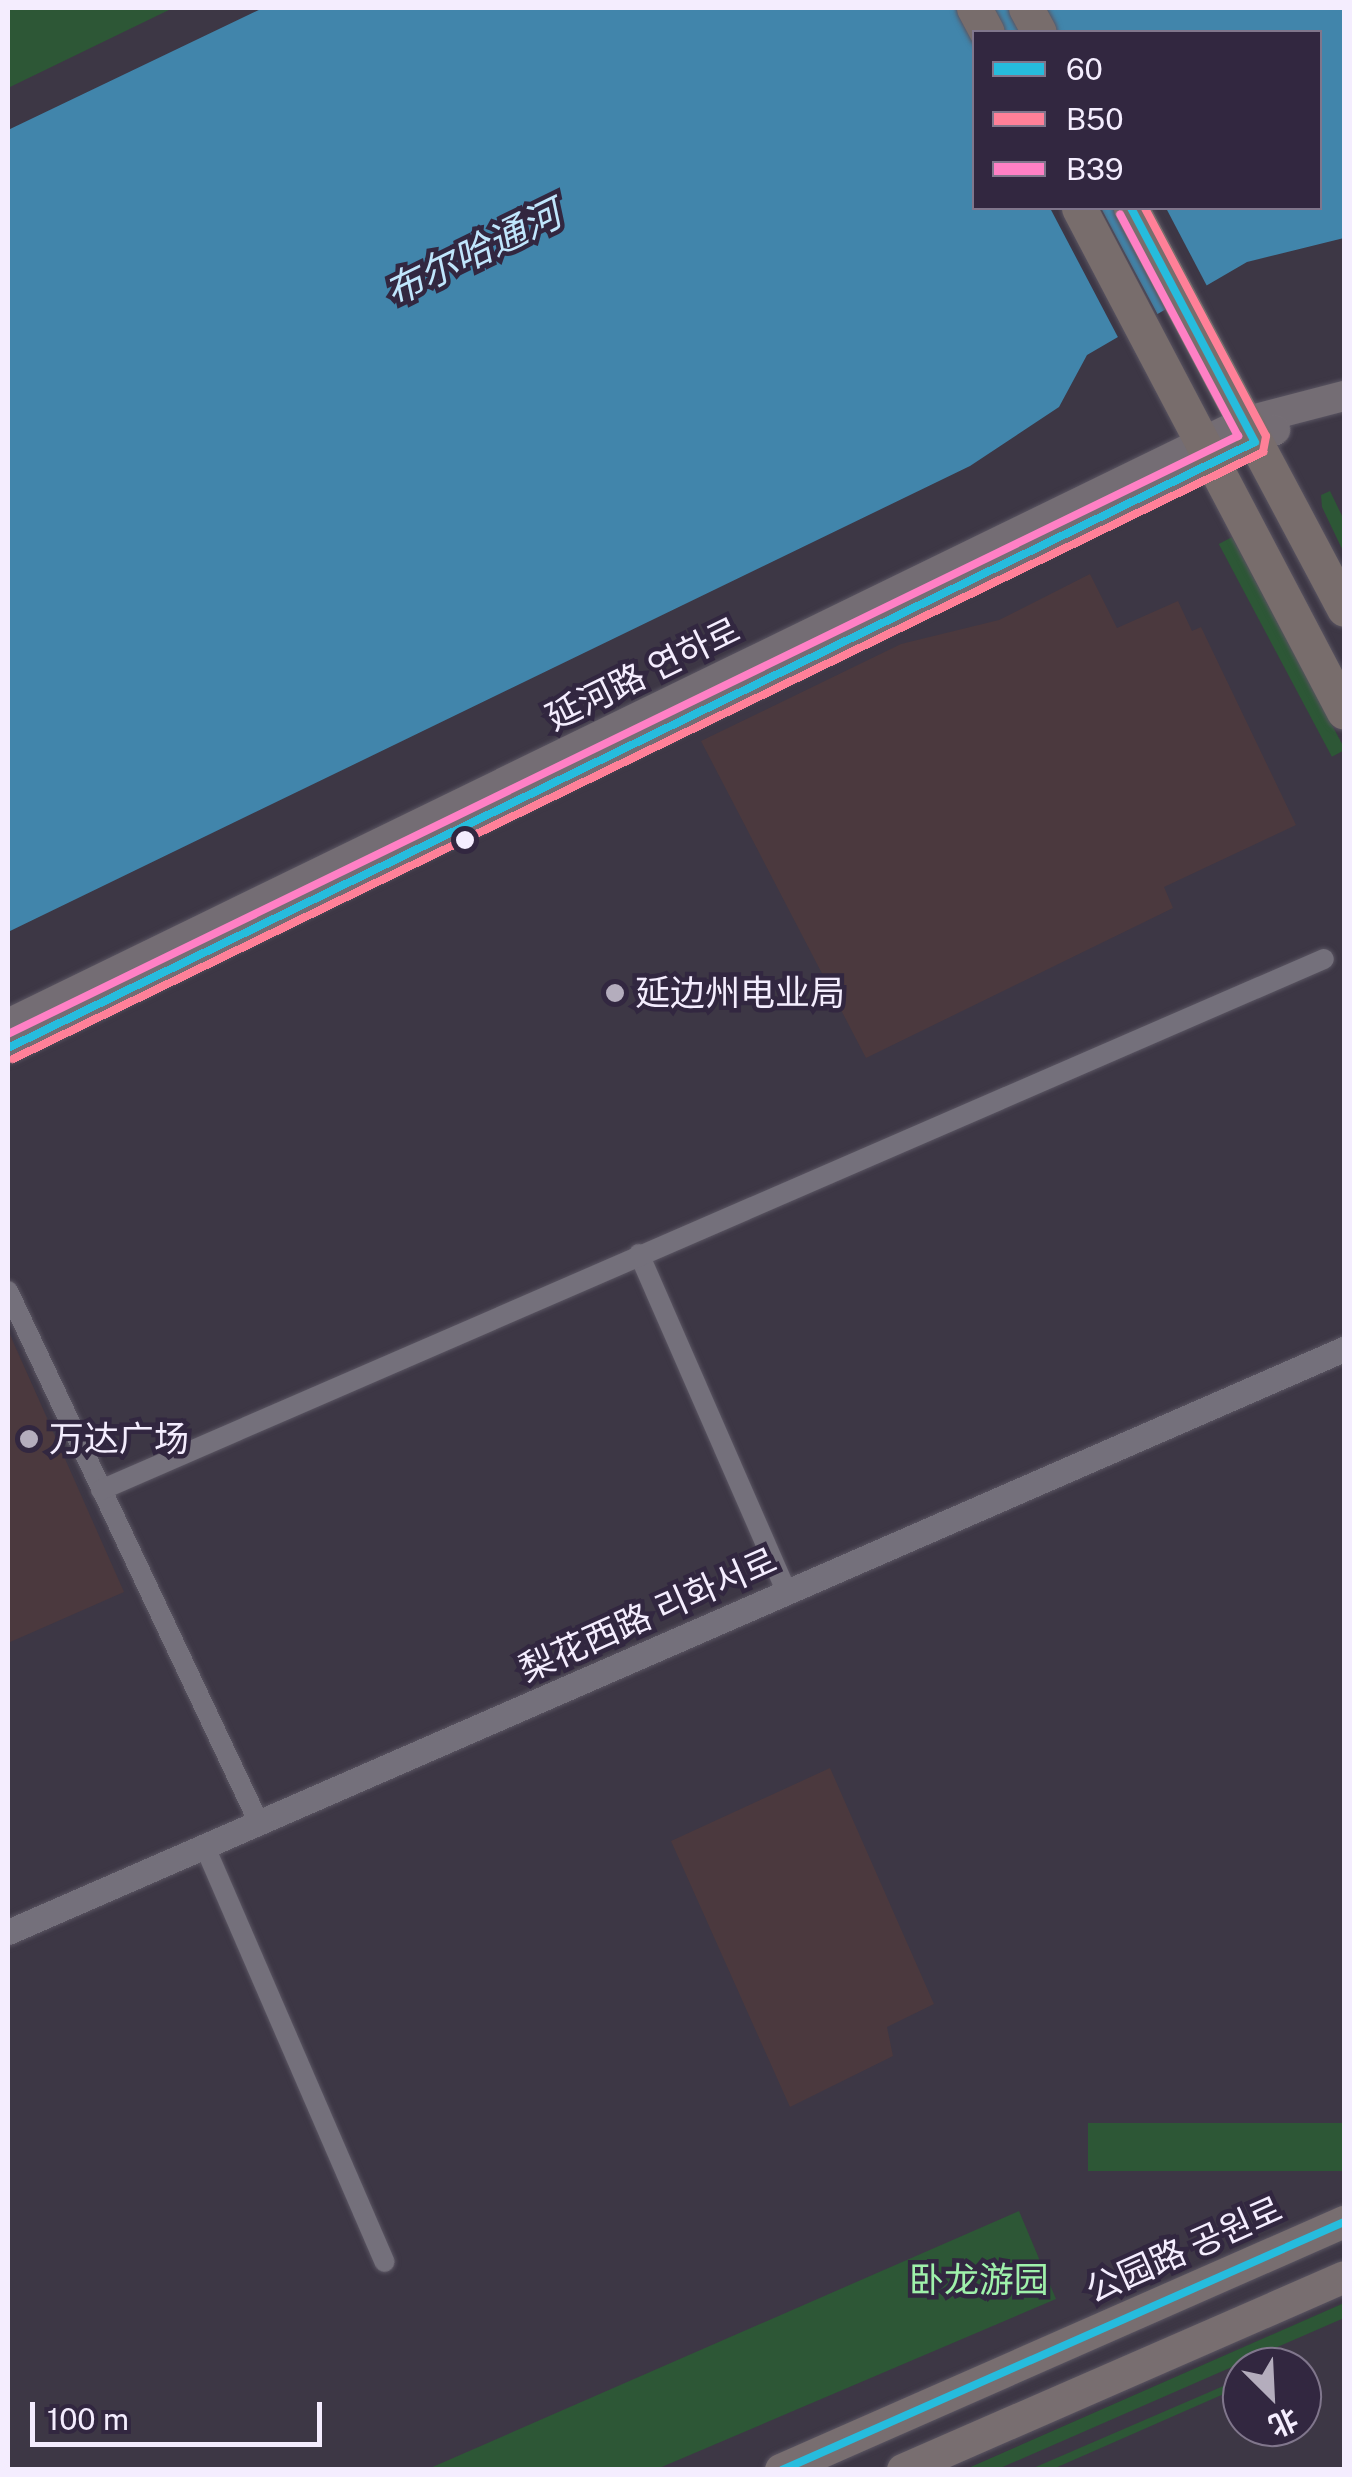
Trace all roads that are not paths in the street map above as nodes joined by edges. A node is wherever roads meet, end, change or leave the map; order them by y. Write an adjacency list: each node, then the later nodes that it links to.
1 (974, 8): 3 (highway)
2 (1026, 8): 4 (highway)
3 (987, 30)
4 (1039, 30)
5 (1080, 210): 9 (highway)
6 (1132, 210): 8 (highway)
7 (1330, 400): 8 (main road, 延河路 연하로)
8 (1249, 432): 9 (main road, 延河路 연하로); 10 (highway)
9 (1208, 452): 11 (highway); 13 (main road, 延河路 연하로); 14 (main road, 延河路 연하로)
10 (1344, 609)
11 (1344, 712)
12 (1324, 959): 15 (street)
13 (8, 1024)
14 (8, 1048)
15 (638, 1254): 18 (street); 19 (street)
16 (8, 1290): 18 (street)
17 (1344, 1350): 19 (street, 梨花西路 리화서로)
18 (101, 1490): 20 (street)
19 (786, 1593): 20 (street, 梨花西路 리화서로)
20 (259, 1823): 21 (street, 梨花西路 리화서로)
21 (204, 1846): 22 (street, 梨花西路 리화서로); 24 (street)
22 (8, 1932)
23 (1344, 2222): 26 (main road, 公园路 공원로)
24 (385, 2262)
25 (1344, 2277): 27 (main road)
26 (781, 2470)
27 (903, 2470)

